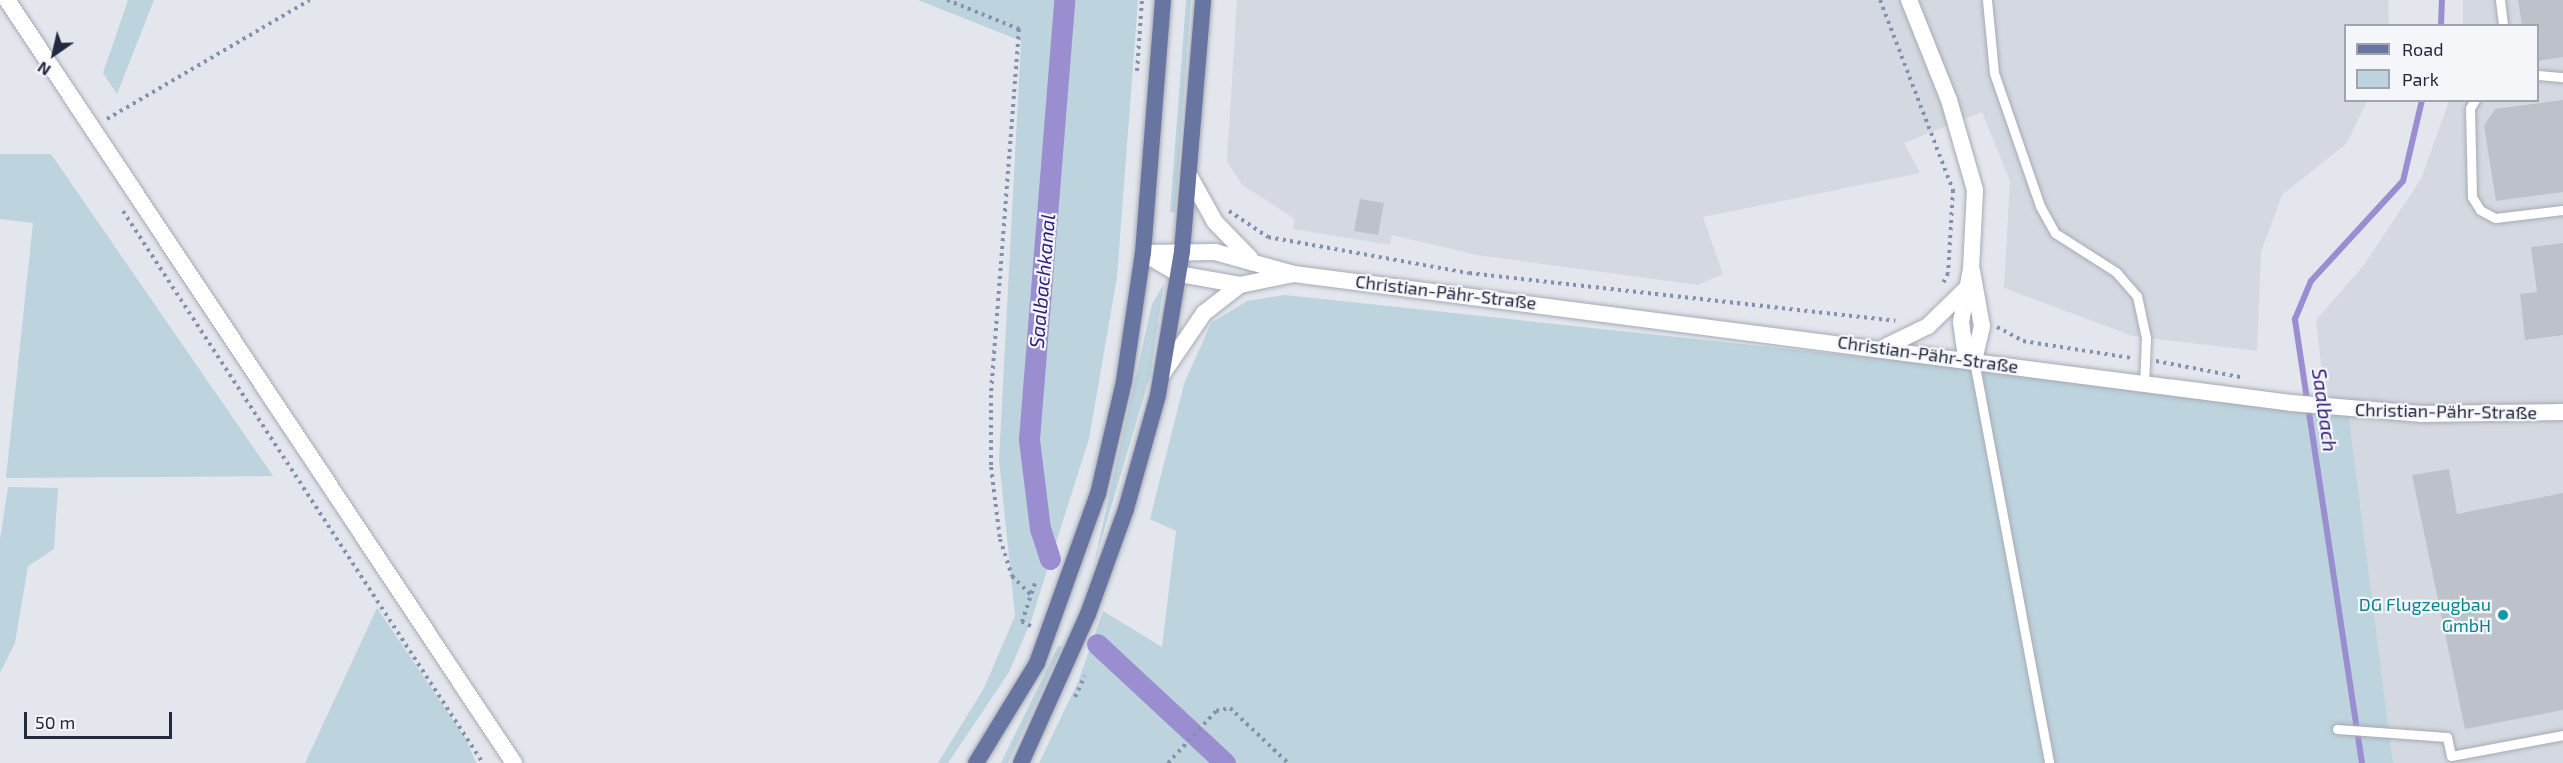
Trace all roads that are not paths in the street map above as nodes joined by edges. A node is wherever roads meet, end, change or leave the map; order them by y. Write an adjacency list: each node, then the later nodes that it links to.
1 (7, 0): 28 (street)
2 (1163, 0): 14 (main road)
3 (1203, 0): 11 (main road)
4 (1910, 0): 16 (street)
5 (1987, 0): 24 (lane)
6 (2500, 0): 7 (lane)
7 (2503, 24)
8 (2539, 75): 9 (lane)
9 (2563, 77)
10 (2474, 102): 12 (lane)
11 (1190, 177): 13 (main road); 15 (street)
12 (2563, 210)
13 (1182, 251): 14 (street, Christian-Pähr-Straße); 15 (street, Christian-Pähr-Straße); 17 (main road)
14 (1143, 253): 17 (street, Christian-Pähr-Straße); 29 (main road)
15 (1251, 259): 18 (street, Christian-Pähr-Straße)
16 (1971, 269): 20 (street); 22 (street)
17 (1179, 274): 19 (street, Christian-Pähr-Straße); 23 (main road)
18 (1294, 274): 19 (street, Christian-Pähr-Straße); 21 (street, Christian-Pähr-Straße)
19 (1240, 285): 23 (street)
20 (1967, 288): 21 (street); 22 (street)
21 (1883, 347): 22 (street, Christian-Pähr-Straße)
22 (1974, 361): 24 (street, Christian-Pähr-Straße); 31 (lane)
23 (1162, 375): 30 (main road)
24 (2144, 385): 25 (street, Christian-Pähr-Straße)
25 (2563, 412)
26 (2337, 729): 27 (lane)
27 (2563, 735)
28 (514, 763)
29 (976, 763)
30 (1021, 763)
31 (2049, 763)

